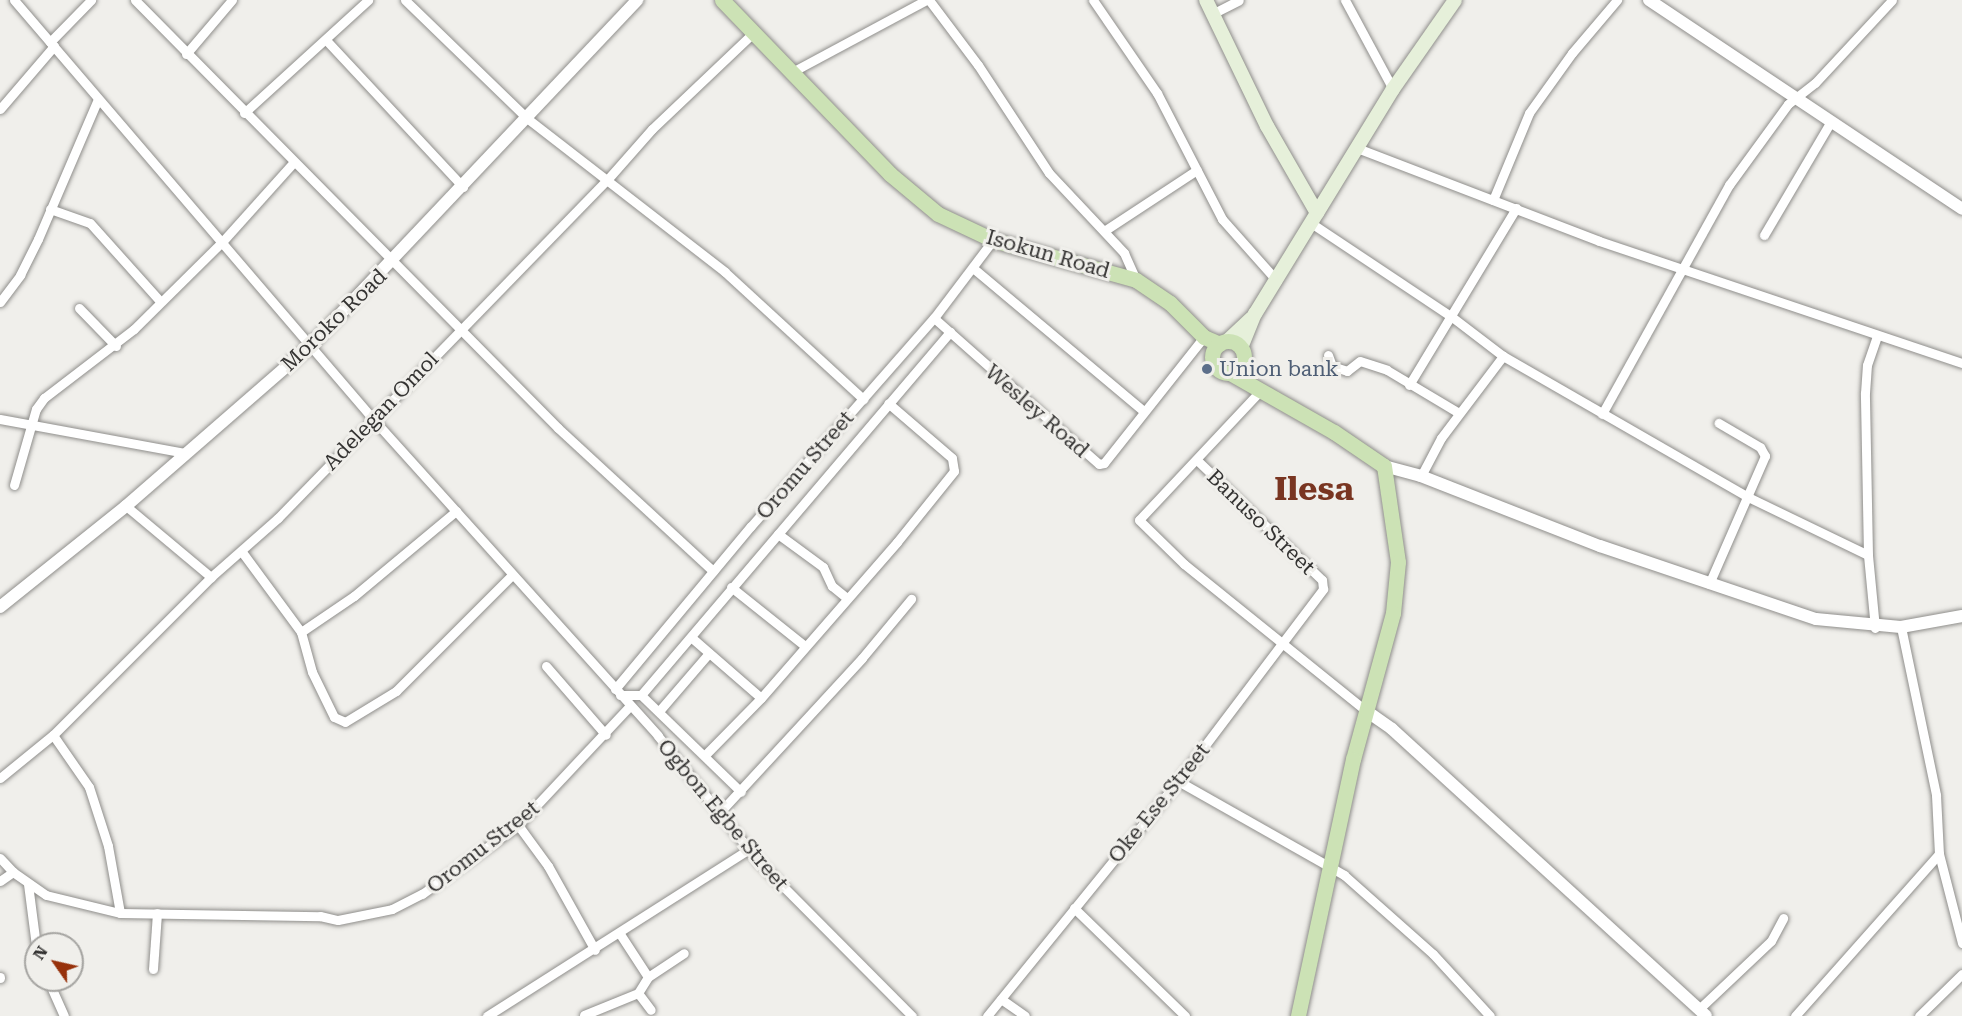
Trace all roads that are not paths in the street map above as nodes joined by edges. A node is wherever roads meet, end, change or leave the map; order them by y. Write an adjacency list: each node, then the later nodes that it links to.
1 (14, 0): 21 (street)
2 (90, 0): 21 (street)
3 (135, 0): 22 (street)
4 (232, 0): 22 (street)
5 (368, 0): 20 (street)
6 (405, 0): 29 (street)
7 (637, 0): 29 (street, Moroko Road)
8 (722, 0): 19 (main road)
9 (927, 0): 23 (street); 41 (street)
10 (1093, 0): 33 (street)
11 (1206, 0): 18 (main road)
12 (1239, 0): 18 (street)
13 (1345, 0): 24 (street)
14 (1455, 0): 24 (main road)
15 (1617, 0): 36 (street)
16 (1649, 0): 26 (street)
17 (1892, 0): 26 (street)
18 (1212, 14): 40 (main road)
19 (753, 33): 23 (main road); 34 (street, Adelegan Omol)
20 (326, 40): 28 (street); 35 (street)
21 (52, 44): 25 (street); 27 (street)
22 (186, 54): 28 (street)
23 (792, 72): 43 (main road, Isokun Road)
24 (1393, 89): 31 (main road)
25 (98, 99): 38 (street); 44 (street)
26 (1795, 100): 30 (street); 47 (street)
27 (0, 109)
28 (244, 113): 32 (street)
29 (528, 119): 34 (street); 35 (street, Moroko Road)
30 (1830, 123): 39 (street); 42 (street)
31 (1357, 148): 36 (street); 40 (main road)
32 (294, 162): 44 (street); 45 (street)
33 (1197, 170): 41 (street); 49 (street)
34 (607, 180): 55 (street, Adelegan Omol); 69 (street)
35 (463, 187): 45 (street, Moroko Road)
36 (1493, 200): 37 (street)
37 (1516, 208): 47 (street); 53 (street)
38 (50, 209): 50 (street); 51 (street)
39 (1962, 209)
40 (1314, 218): 49 (main road); 53 (street)
41 (1104, 231): 48 (street)
42 (1764, 235)
43 (993, 240): 46 (street, Oromu Street); 48 (main road, Isokun Road)
44 (223, 241): 50 (street); 59 (street)
45 (394, 261): 55 (street); 59 (street, Moroko Road)
46 (973, 268): 54 (street, Oromu Street); 71 (street)
47 (1680, 268): 57 (street); 73 (street)
48 (1136, 280): 58 (main road, Isokun Road)
49 (1277, 281): 61 (main road)
50 (160, 301): 60 (street)
51 (0, 302)
52 (79, 308): 60 (street)
53 (1452, 317): 63 (street); 67 (street)
54 (934, 318): 56 (street, Wesley Road); 69 (street, Oromu Street)
55 (462, 328): 75 (street, Adelegan Omol); 89 (street)
56 (950, 332): 70 (street); 71 (street, Wesley Road)
57 (1877, 336): 65 (street); 88 (street)
58 (1204, 337): 61 (main road); 64 (main road); 71 (street, Wesley Road)
59 (311, 345): 75 (street); 78 (street, Moroko Road)
60 (116, 346): 77 (street)
61 (1232, 349): 64 (main road); 66 (main road); 68 (main road)
62 (1328, 355): 67 (street)
63 (1503, 356): 72 (street); 73 (street)
64 (1212, 358): 66 (main road)
65 (1962, 363)
66 (1230, 373): 68 (main road)
67 (1410, 385): 72 (street)
68 (1259, 389): 79 (street); 80 (main road)
69 (863, 399): 89 (street, Oromu Street)
70 (888, 403): 86 (street); 95 (street)
71 (1142, 410)
72 (1459, 413): 81 (street)
73 (1602, 414): 83 (street)
74 (0, 419): 77 (street)
75 (373, 419): 85 (street); 87 (street, Adelegan Omol)
76 (1719, 423): 83 (street)
77 (32, 426): 78 (street); 82 (street)
78 (186, 453): 84 (street, Moroko Road)
79 (1197, 460): 93 (street, Banuso Street); 104 (street)
80 (1384, 466): 81 (street); 112 (main road)
81 (1422, 476): 92 (street)
82 (14, 485)
83 (1748, 497): 88 (street); 92 (street)
84 (126, 506): 91 (street); 97 (street, Moroko Road)
85 (456, 511): 90 (street); 101 (street)
86 (777, 534): 94 (street); 95 (street)
87 (242, 552): 91 (street, Adelegan Omol); 101 (street)
88 (1868, 555): 100 (street)
89 (713, 571): 107 (street, Oromu Street)
90 (512, 575): 101 (street); 107 (street, Ogbon Egbe Street)
91 (211, 577): 113 (street, Adelegan Omol)
92 (1709, 584): 100 (street)
93 (1323, 585): 104 (street, Oke Ese Street)
94 (731, 588): 102 (street); 103 (street)
95 (847, 598): 103 (street)
96 (911, 599): 118 (street)
97 (0, 607)
98 (1962, 616): 99 (street)
99 (1901, 627): 100 (street); 122 (street)
100 (1875, 628)
101 (301, 632)
102 (692, 638): 105 (street); 108 (street)
103 (805, 646): 109 (street)
104 (1281, 646): 112 (street); 117 (street, Oke Ese Street)
105 (709, 653): 109 (street); 111 (street)
106 (546, 666): 114 (street)
107 (617, 692): 108 (street); 110 (street, Ogbon Egbe Street)
108 (641, 695): 111 (street)
109 (761, 698): 115 (street)
110 (629, 707): 114 (street, Oromu Street); 119 (street, Ogbon Egbe Street)
111 (660, 710): 115 (street)
112 (1365, 711): 124 (main road); 144 (street)
113 (53, 735): 116 (street, Adelegan Omol); 129 (street)
114 (606, 735): 120 (street, Oromu Street)
115 (706, 754): 118 (street)
116 (0, 778)
117 (1178, 782): 124 (street); 128 (street, Oke Ese Street)
118 (741, 792): 119 (street)
119 (721, 811): 121 (street, Ogbon Egbe Street)
120 (518, 825): 130 (street, Oromu Street); 135 (street)
121 (748, 849): 133 (street); 148 (street, Ogbon Egbe Street)
122 (1939, 854): 134 (street); 154 (street)
123 (0, 858): 125 (street)
124 (1330, 866): 152 (main road); 153 (street)
125 (12, 872): 126 (street); 127 (street)
126 (0, 881)
127 (28, 884): 129 (street); 132 (street)
128 (1074, 908): 142 (street, Oke Ese Street); 151 (street)
129 (120, 913): 130 (street)
130 (157, 913): 137 (street)
131 (1783, 918): 144 (street)
132 (34, 932)
133 (620, 934): 135 (street); 139 (street)
134 (1962, 943)
135 (595, 950): 147 (street)
136 (684, 953): 139 (street)
137 (153, 969)
138 (1962, 974): 155 (street)
139 (648, 977): 141 (street)
140 (53, 992): 146 (street)
141 (638, 993): 143 (street); 145 (street)
142 (1001, 999): 149 (street, Oke Ese Street); 150 (street)
143 (651, 1010)
144 (1703, 1013)
145 (584, 1015)
146 (64, 1016)
147 (487, 1016)
148 (912, 1016)
149 (987, 1016)
150 (1025, 1016)
151 (1185, 1016)
152 (1299, 1016)
153 (1490, 1016)
154 (1795, 1016)
155 (1919, 1016)

